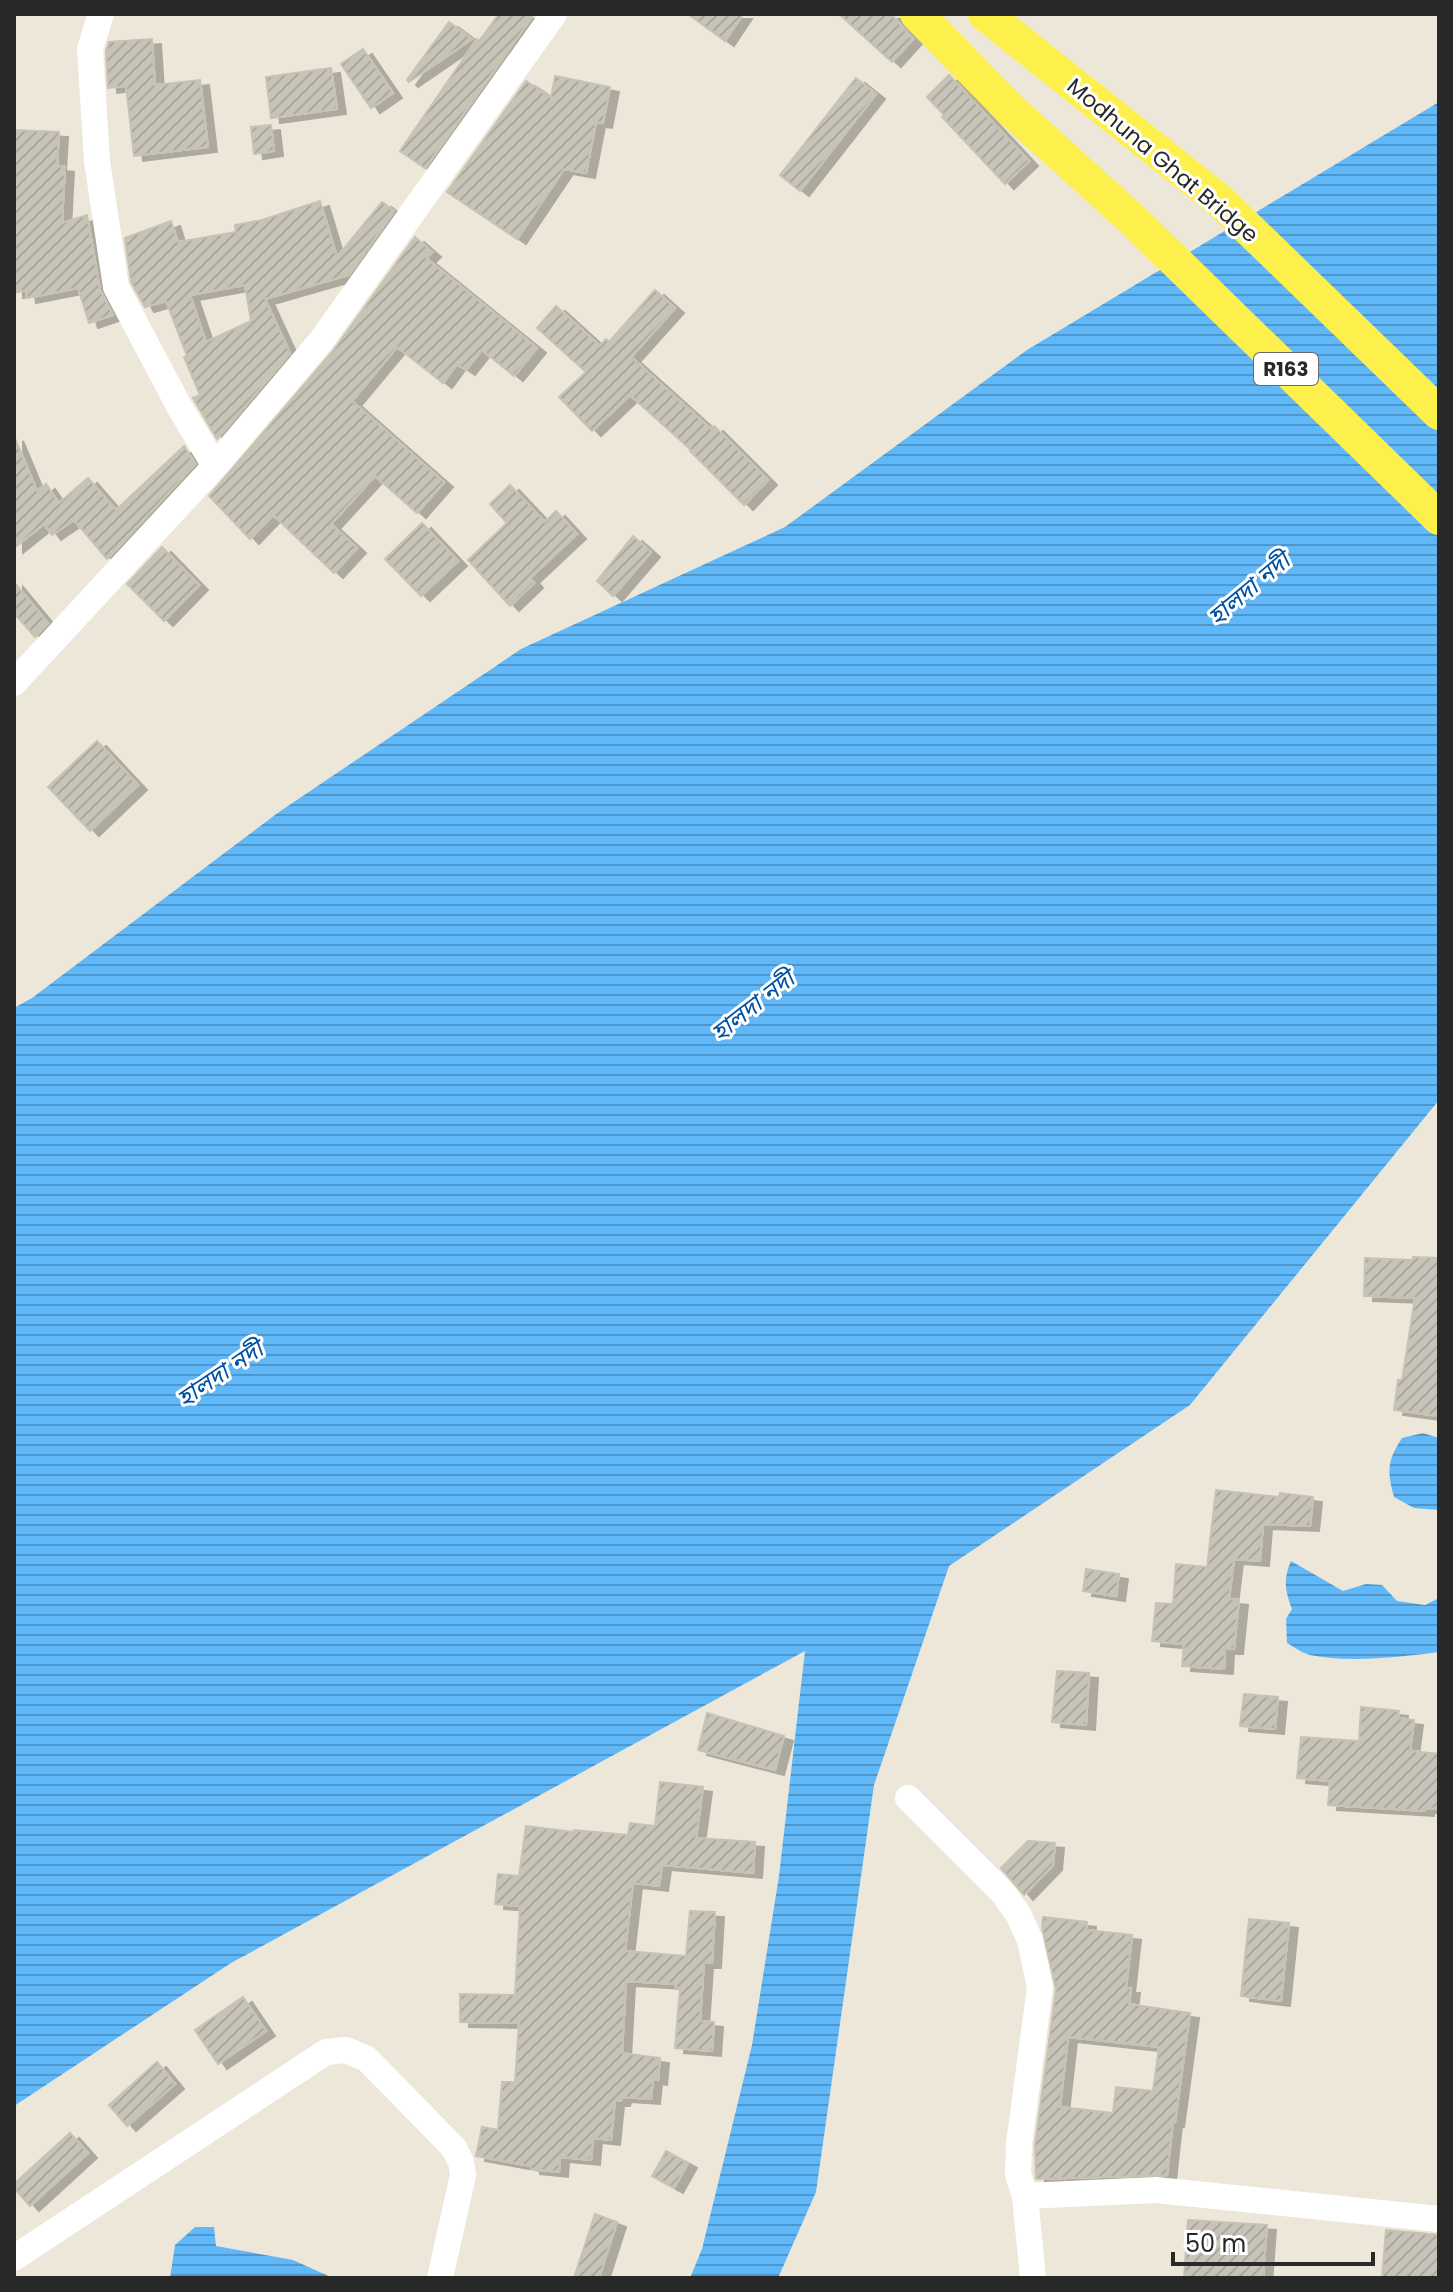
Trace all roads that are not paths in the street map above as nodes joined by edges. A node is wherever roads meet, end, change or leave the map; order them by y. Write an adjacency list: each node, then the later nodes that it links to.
1 (101, 14): 6 (street)
2 (554, 14): 6 (street)
3 (917, 14): 7 (main road, R163)
4 (985, 14): 5 (main road, Modhuna Ghat Bridge)
5 (1439, 413)
6 (215, 466): 8 (street)
7 (1439, 518)
8 (14, 683)
9 (908, 1798): 10 (street)
10 (1025, 2196): 11 (street); 14 (street)
11 (1439, 2219)
12 (14, 2258): 13 (street)
13 (440, 2278)
14 (1033, 2278)

